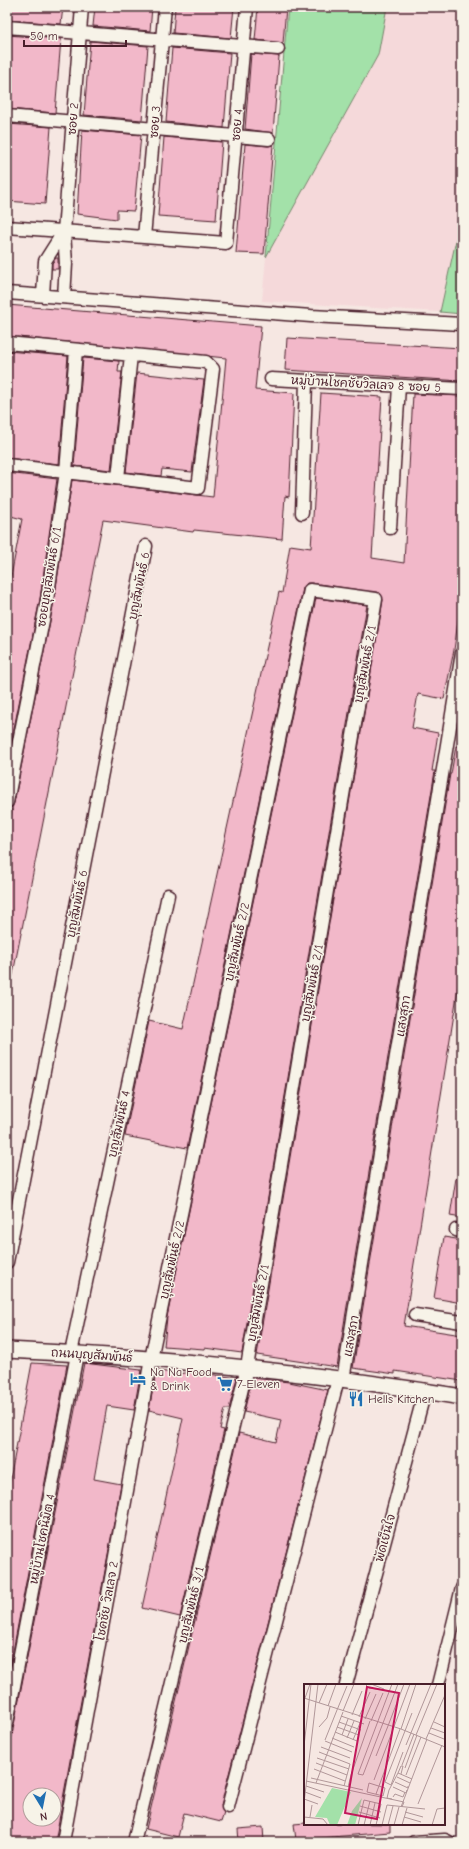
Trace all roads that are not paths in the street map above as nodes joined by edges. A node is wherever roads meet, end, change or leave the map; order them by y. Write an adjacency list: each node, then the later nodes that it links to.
1 (82, 7): 5 (street, ซอย 2)
2 (165, 7): 6 (street, ซอย 3)
3 (247, 7): 7 (street, ซอย 4)
4 (7, 27): 5 (street)
5 (80, 33): 6 (street); 10 (street, ซอย 2)
6 (162, 40): 7 (street); 11 (street, ซอย 3)
7 (244, 47): 8 (street); 12 (street, ซอย 4)
8 (278, 50)
9 (7, 116): 10 (street)
10 (73, 122): 11 (street); 15 (street, ซอย 2)
11 (154, 129): 12 (street); 16 (street, ซอย 3)
12 (236, 136): 13 (street); 16 (street, ซอย 4)
13 (269, 139)
14 (7, 227): 15 (street)
15 (64, 231): 16 (street); 18 (street); 19 (street, ซอย 2)
16 (144, 237)
17 (7, 294): 18 (street)
18 (43, 296): 19 (street)
19 (64, 297): 20 (street)
20 (462, 324)
21 (7, 343): 22 (street)
22 (76, 350): 23 (street); 29 (street, ซอยบุญสัมพันธ์ 6/1)
23 (131, 355): 30 (street); 30 (street)
24 (271, 380): 25 (street, หมู่บ้านโชคชัยวิลเลจ 8 ซอย 5)
25 (306, 381): 26 (street, หมู่บ้านโชคชัยวิลเลจ 8 ซอย 5); 31 (street)
26 (399, 386): 27 (street, หมู่บ้านโชคชัยวิลเลจ 8 ซอย 5); 32 (street)
27 (462, 389)
28 (7, 465): 29 (street)
29 (66, 472): 30 (street); 36 (street, ซอยบุญสัมพันธ์ 6/1)
30 (118, 478)
31 (302, 513)
32 (390, 528)
33 (146, 546): 38 (street, บุญสัมพันธ์ 6)
34 (376, 599): 43 (street, บุญสัมพันธ์ 2/2); 44 (street, บุญสัมพันธ์ 2/1)
35 (462, 653): 45 (street, แสงสุภา)
36 (7, 802)
37 (168, 895): 42 (street, บุญสัมพันธ์ 4)
38 (7, 1262)
39 (415, 1315): 40 (street)
40 (462, 1322)
41 (7, 1350): 42 (street, ถนนบุญสัมพันธ์)
42 (74, 1354): 43 (street, ถนนบุญสัมพันธ์); 51 (street, หมู่บ้านโชคนิมิต 4)
43 (151, 1359): 44 (street, ถนนบุญสัมพันธ์); 53 (street, โชคชัย วิลเลจ 2)
44 (247, 1367): 45 (street, ถนนบุญสัมพันธ์); 54 (street, บุญสัมพันธ์ 3/1)
45 (340, 1380): 46 (street, ถนนบุญสัมพันธ์); 52 (street, แสงสุภา)
46 (425, 1391): 47 (street, ถนนบุญสัมพันธ์); 49 (street, พัดเย็นใจ)
47 (462, 1397)
48 (462, 1588): 50 (street)
49 (346, 1684)
50 (438, 1684)
51 (7, 1723)
52 (228, 1807)
53 (63, 1842)
54 (134, 1842)
55 (414, 1842): 56 (street)
56 (449, 1842)

